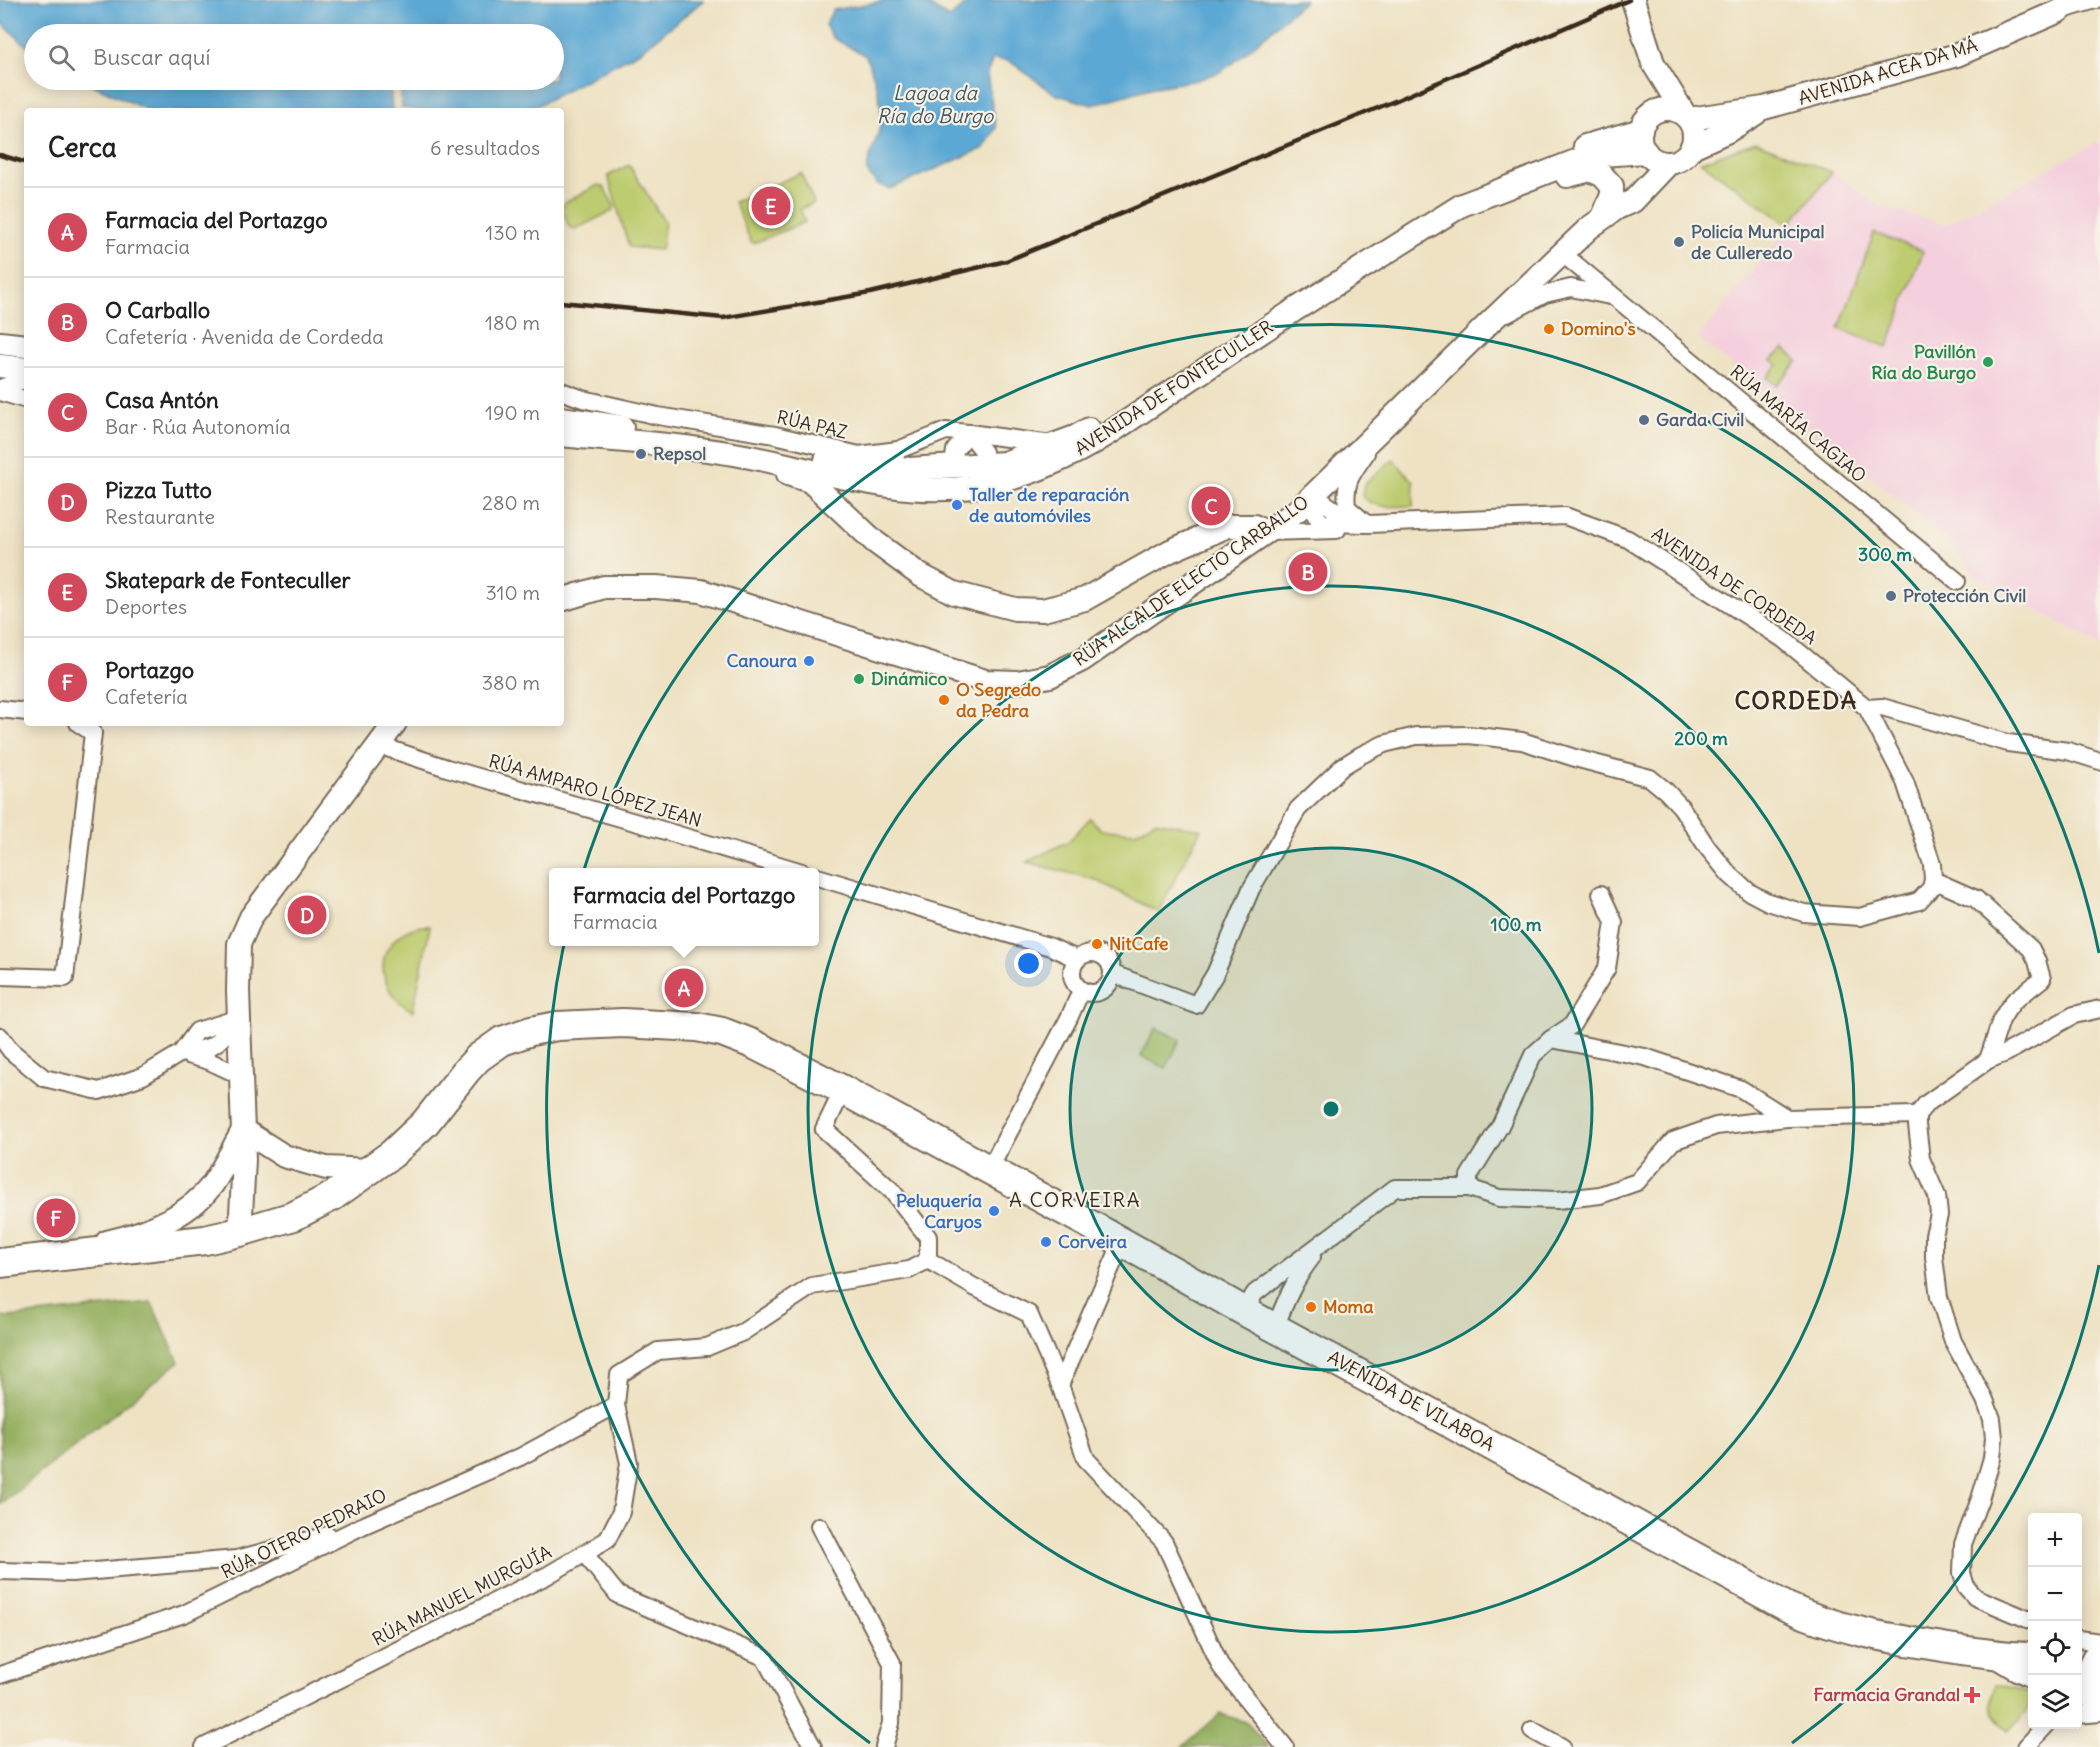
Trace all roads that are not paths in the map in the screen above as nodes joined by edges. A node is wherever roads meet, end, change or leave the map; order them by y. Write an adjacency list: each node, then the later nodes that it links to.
1 (1634, 0): 4 (street)
2 (2094, 0): 3 (street)
3 (2066, 6): 5 (street, AVENIDA ACEA DA MÁ)
4 (1653, 63): 6 (street); 7 (street)
5 (1764, 108): 6 (street, AVENIDA ACEA DA MÁ); 8 (street, AVENIDA ACEA DA MÁ)
6 (1687, 117): 7 (street); 8 (street)
7 (1646, 123): 9 (street); 26 (street, AVENIDA DE FONTECULLER)
8 (1692, 147): 9 (street)
9 (1656, 158): 10 (street, AVENIDA DE FONTECULLER); 11 (street, RÚA ALCALDE ELECTO CARBALLO)
10 (1462, 205): 11 (street); 26 (street, AVENIDA DE FONTECULLER)
11 (1610, 213): 12 (street, RÚA ALCALDE ELECTO CARBALLO)
12 (1563, 254): 13 (street, RÚA MARÍA CAGIAO); 14 (street, RÚA ALCALDE ELECTO CARBALLO)
13 (1615, 298): 14 (street, RÚA MARÍA CAGIAO); 33 (street, RÚA MARÍA CAGIAO)
14 (1488, 324): 22 (street, RÚA ALCALDE ELECTO CARBALLO)
15 (10, 360): 17 (street)
16 (24, 380): 18 (street)
17 (0, 381)
18 (0, 390): 20 (street)
19 (564, 392): 23 (street, RÚA PAZ)
20 (24, 399)
21 (564, 418): 27 (street, AVENIDA DE FONTECULLER)
22 (1383, 427): 30 (street, RÚA ALCALDE ELECTO CARBALLO); 31 (street)
23 (969, 433): 26 (street, RÚA PAZ); 27 (street); 28 (street)
24 (564, 435): 25 (street, AVENIDA DE FONTECULLER)
25 (731, 453): 29 (street, AVENIDA DE FONTECULLER); 32 (street)
26 (1052, 454): 28 (street, AVENIDA DE FONTECULLER); 29 (street, AVENIDA DE FONTECULLER)
27 (953, 466): 28 (street, AVENIDA DE FONTECULLER)
28 (980, 468): 29 (street)
29 (873, 483)
30 (1314, 495): 31 (street, AVENIDA DE CORDEDA); 32 (street, RÚA ALCALDE ELECTO CARBALLO)
31 (1369, 524): 32 (street, AVENIDA DE CORDEDA); 35 (street, AVENIDA DE CORDEDA)
32 (1266, 532): 34 (street, RÚA ALCALDE ELECTO CARBALLO)
33 (1957, 581)
34 (564, 599)
35 (1867, 708): 41 (street); 44 (street, AVENIDA DE CORDEDA)
36 (0, 709): 37 (street)
37 (24, 712)
38 (82, 726): 48 (street)
39 (393, 726): 40 (street)
40 (378, 745): 42 (street, RÚA AMPARO LÓPEZ JEAN); 51 (street)
41 (2100, 762)
42 (786, 868)
43 (819, 877): 46 (street)
44 (1933, 880): 47 (street); 55 (street)
45 (1600, 894): 53 (street)
46 (1077, 959): 47 (street); 49 (street)
47 (1113, 974): 49 (street)
48 (0, 976)
49 (1081, 991): 62 (street)
50 (2100, 1010): 55 (street)
51 (239, 1018): 54 (street); 56 (street)
52 (0, 1036): 54 (street)
53 (1551, 1039): 59 (street); 63 (street)
54 (181, 1053): 56 (street)
55 (1988, 1060): 58 (street)
56 (241, 1076): 60 (street)
57 (843, 1090): 61 (highway, AVENIDA DE VILABOA); 62 (highway, AVENIDA DE VILABOA); 68 (street)
58 (1917, 1115): 59 (street); 80 (street)
59 (1787, 1118): 63 (street)
60 (243, 1130): 61 (street); 64 (street); 67 (street)
61 (371, 1170): 64 (highway, AVENIDA DE VILABOA)
62 (988, 1170): 66 (highway, AVENIDA DE VILABOA)
63 (1469, 1188): 65 (street)
64 (240, 1232): 67 (highway, AVENIDA DE VILABOA)
65 (1326, 1240): 70 (street); 71 (street)
66 (1122, 1242): 72 (highway, AVENIDA DE VILABOA); 74 (street)
67 (29, 1260): 69 (highway, AVENIDA DE VILABOA)
68 (928, 1260): 74 (street); 75 (street, RÚA MANUEL MURGUÍA)
69 (0, 1263)
70 (1269, 1282): 71 (street); 72 (street)
71 (1286, 1298): 73 (street)
72 (1244, 1311): 73 (highway, AVENIDA DE VILABOA)
73 (1275, 1328): 82 (highway, AVENIDA DE VILABOA)
74 (1060, 1385): 95 (street)
75 (616, 1405): 76 (street, RÚA OTERO PEDRAIO); 78 (street, RÚA MANUEL MURGUÍA)
76 (362, 1526): 79 (street); 85 (street, RÚA OTERO PEDRAIO)
77 (819, 1526): 94 (street)
78 (584, 1553): 92 (street, RÚA MANUEL MURGUÍA); 93 (street)
79 (0, 1571)
80 (2028, 1619)
81 (2091, 1649): 87 (highway)
82 (1994, 1655): 83 (highway, AVENIDA DE VILABOA); 84 (highway, AVENIDA DE VILABOA); 86 (street)
83 (2028, 1657)
84 (2028, 1663)
85 (0, 1675)
86 (2028, 1677)
87 (2086, 1692)
88 (2100, 1713): 89 (street)
89 (2082, 1715)
90 (2043, 1729): 97 (street)
91 (1532, 1730): 96 (street)
92 (206, 1746)
93 (813, 1747)
94 (884, 1747)
95 (1285, 1747)
96 (1562, 1747)
97 (2026, 1747)

